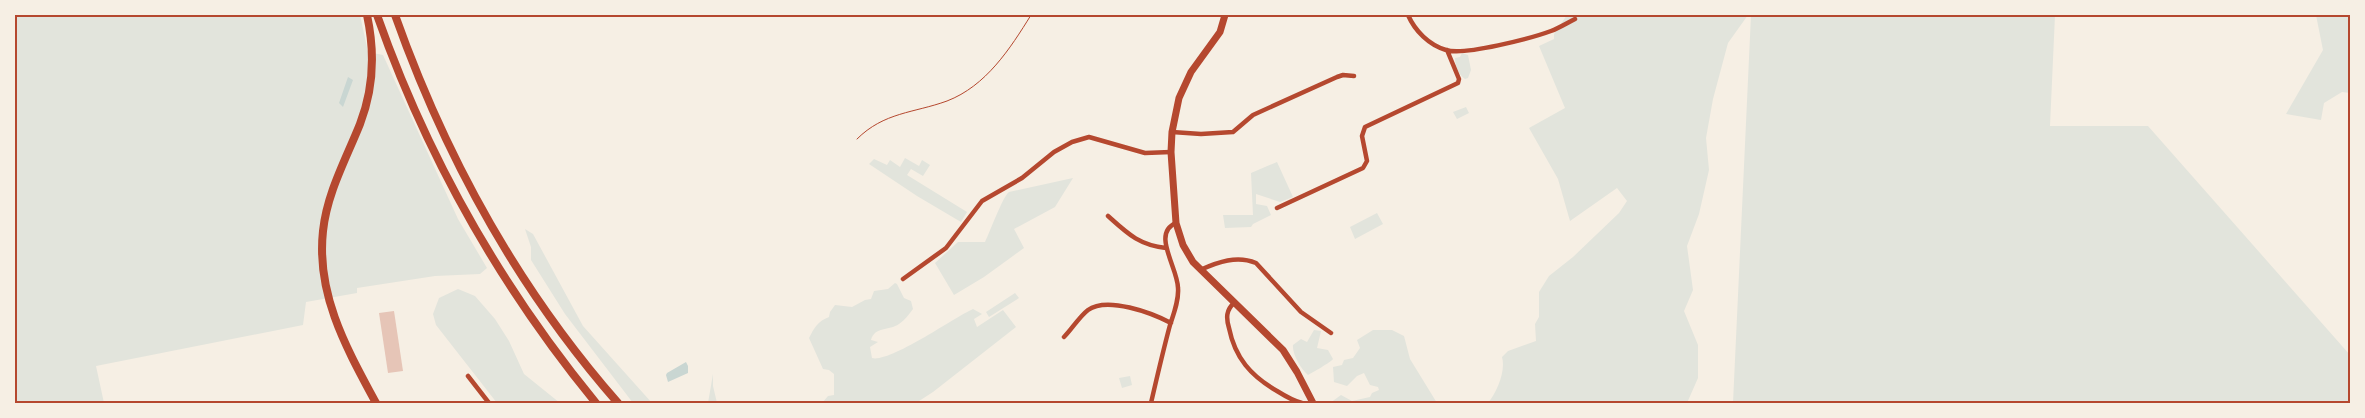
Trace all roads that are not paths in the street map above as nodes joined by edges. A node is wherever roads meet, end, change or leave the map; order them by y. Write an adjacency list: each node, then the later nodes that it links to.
1 (367, 15): 22 (highway)
2 (377, 15): 24 (highway)
3 (395, 15): 25 (highway)
4 (1225, 15): 9 (main road)
5 (1408, 15): 7 (street)
6 (1575, 19): 7 (street)
7 (1447, 50): 11 (street)
8 (1354, 76): 9 (street)
9 (1172, 132): 10 (main road)
10 (1171, 152): 13 (main road); 16 (street)
11 (1276, 208)
12 (1108, 216): 14 (street)
13 (1176, 223): 14 (street); 15 (main road)
14 (1166, 248): 18 (street)
15 (1200, 270): 17 (main road); 19 (street)
16 (903, 280)
17 (1234, 302): 27 (street); 28 (main road)
18 (1171, 323): 20 (street); 26 (street)
19 (1330, 333)
20 (1064, 337)
21 (468, 376): 23 (street)
22 (376, 403)
23 (489, 403)
24 (596, 403)
25 (618, 403)
26 (1152, 403)
27 (1302, 403)
28 (1313, 403)

